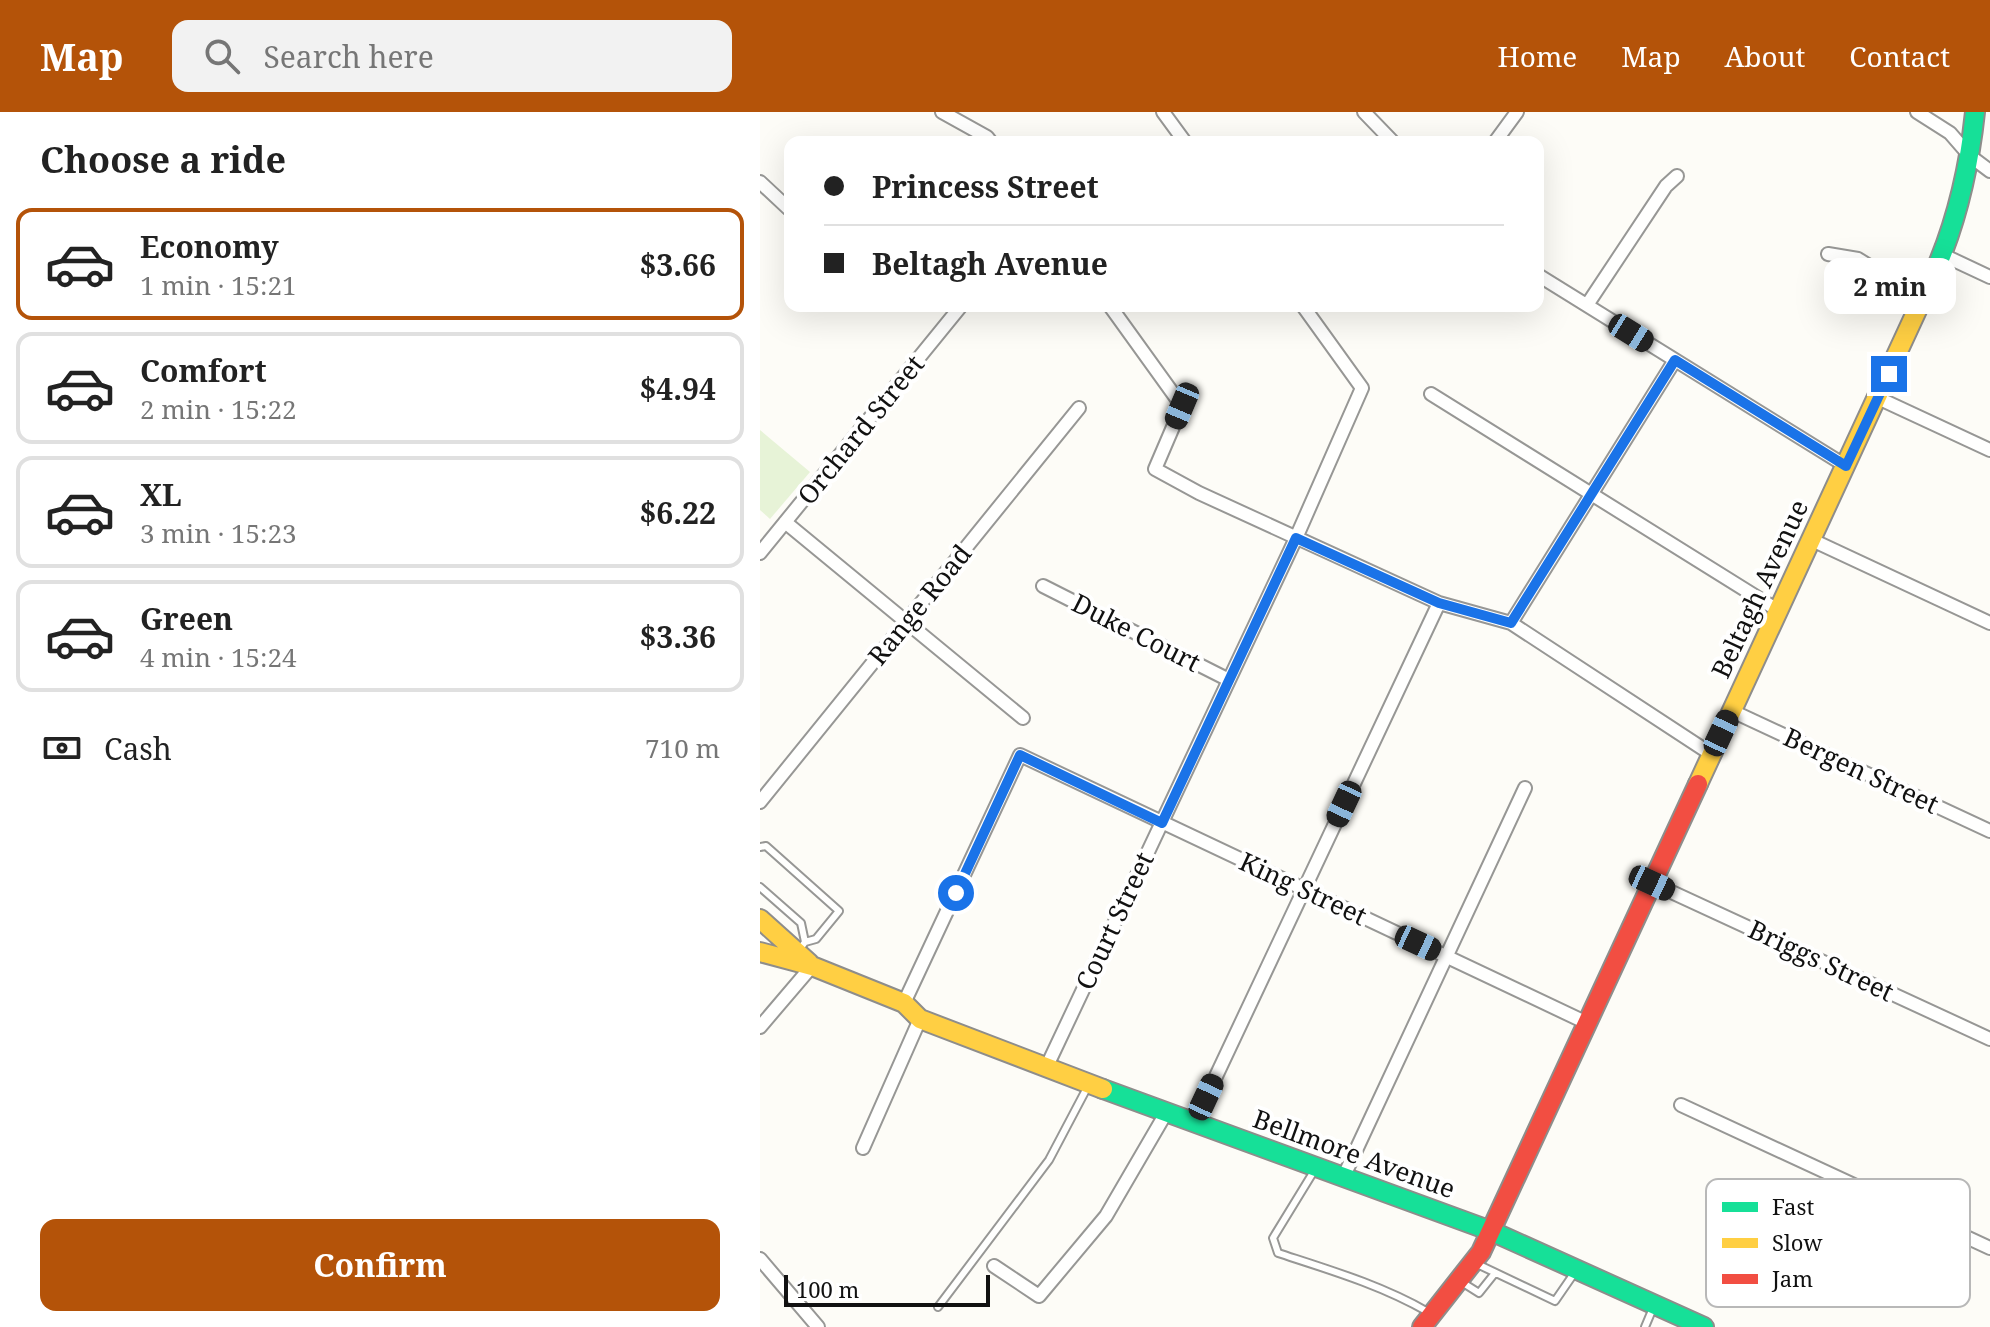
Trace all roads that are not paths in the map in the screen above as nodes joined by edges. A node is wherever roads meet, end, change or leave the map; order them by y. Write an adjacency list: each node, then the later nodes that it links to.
1 (942, 112): 7 (street)
2 (1163, 112): 8 (street)
3 (1364, 112): 9 (street)
4 (1517, 112): 10 (street)
5 (1917, 112): 11 (street)
6 (1975, 112): 11 (street, Beltagh Avenue)
7 (985, 136)
8 (1181, 136)
9 (1387, 136)
10 (1499, 136)
11 (1970, 156): 12 (street); 17 (street, Beltagh Avenue)
12 (1990, 171)
13 (1677, 176): 21 (street)
14 (760, 182): 15 (street)
15 (784, 204)
16 (1828, 254): 20 (street)
17 (1943, 255): 18 (street); 20 (street, Beltagh Avenue)
18 (1990, 277)
19 (1544, 279): 21 (street)
20 (1922, 299): 27 (street, Beltagh Avenue)
21 (1587, 305): 25 (street)
22 (956, 312): 32 (street, Orchard Street)
23 (1114, 312): 33 (street)
24 (1307, 312): 33 (street, Court Street)
25 (1675, 360): 30 (street); 31 (street)
26 (1431, 394): 31 (street)
27 (1878, 398): 29 (street); 30 (street, Beltagh Avenue)
28 (1079, 408): 39 (street, Range Road)
29 (1990, 450)
30 (1846, 466): 34 (street, Beltagh Avenue)
31 (1592, 494): 38 (street); 40 (street)
32 (785, 522): 35 (street, Orchard Street); 39 (street)
33 (1296, 538): 37 (street); 42 (street, Court Street)
34 (1812, 540): 38 (street, Beltagh Avenue); 41 (street)
35 (760, 553)
36 (1043, 586): 42 (street, Duke Court)
37 (1439, 603): 40 (street); 53 (street)
38 (1779, 611): 43 (street, Beltagh Avenue)
39 (906, 621): 44 (street); 47 (street, Range Road)
40 (1511, 623): 45 (street)
41 (1990, 623)
42 (1229, 680): 48 (street, Court Street)
43 (1732, 711): 45 (street, Beltagh Avenue); 49 (street, Bergen Street)
44 (1023, 718)
45 (1711, 754): 51 (street, Beltagh Avenue)
46 (1525, 788): 57 (street)
47 (760, 802)
48 (1162, 823): 53 (street, King Street); 59 (street, King Street); 64 (street, Court Street)
49 (1990, 831)
50 (760, 847): 55 (lane)
51 (1652, 883): 61 (street, Beltagh Avenue); 63 (street, Briggs Street)
52 (760, 887): 55 (lane)
53 (1304, 889): 57 (street, King Street); 68 (street)
54 (760, 919): 55 (street)
55 (801, 947): 58 (street)
56 (760, 952): 58 (street, Bellmore Avenue)
57 (1446, 956): 61 (street, King Street); 71 (street)
58 (812, 966): 59 (street, Bellmore Avenue); 62 (street)
59 (904, 1003): 60 (street, Bellmore Avenue)
60 (920, 1019): 64 (street, Bellmore Avenue); 69 (street)
61 (1587, 1023): 73 (street, Beltagh Avenue)
62 (760, 1027)
63 (1990, 1039)
64 (1047, 1066): 65 (street, Bellmore Avenue)
65 (1090, 1083): 67 (street, Bellmore Avenue); 83 (lane)
66 (1681, 1105): 72 (street)
67 (1166, 1113): 68 (street, Bellmore Avenue); 78 (street)
68 (1194, 1123): 70 (street, Bellmore Avenue)
69 (863, 1148)
70 (1316, 1168): 71 (street, Bellmore Avenue); 84 (lane)
71 (1343, 1178): 73 (street, Bellmore Avenue)
72 (1841, 1179)
73 (1491, 1231): 77 (street, Beltagh Avenue); 79 (street, Bellmore Avenue)
74 (1970, 1239): 75 (street)
75 (1990, 1248)
76 (760, 1259): 86 (street)
77 (1475, 1263): 80 (lane); 81 (street, Beltagh Avenue)
78 (994, 1266)
79 (1577, 1270): 80 (lane); 82 (street, Bellmore Avenue)
80 (1495, 1273): 81 (lane)
81 (1460, 1281): 84 (street, Beltagh Avenue)
82 (1654, 1304): 85 (street, Bellmore Avenue); 87 (lane)
83 (938, 1307)
84 (1427, 1321)
85 (1695, 1325)
86 (818, 1327)
87 (1645, 1327)

